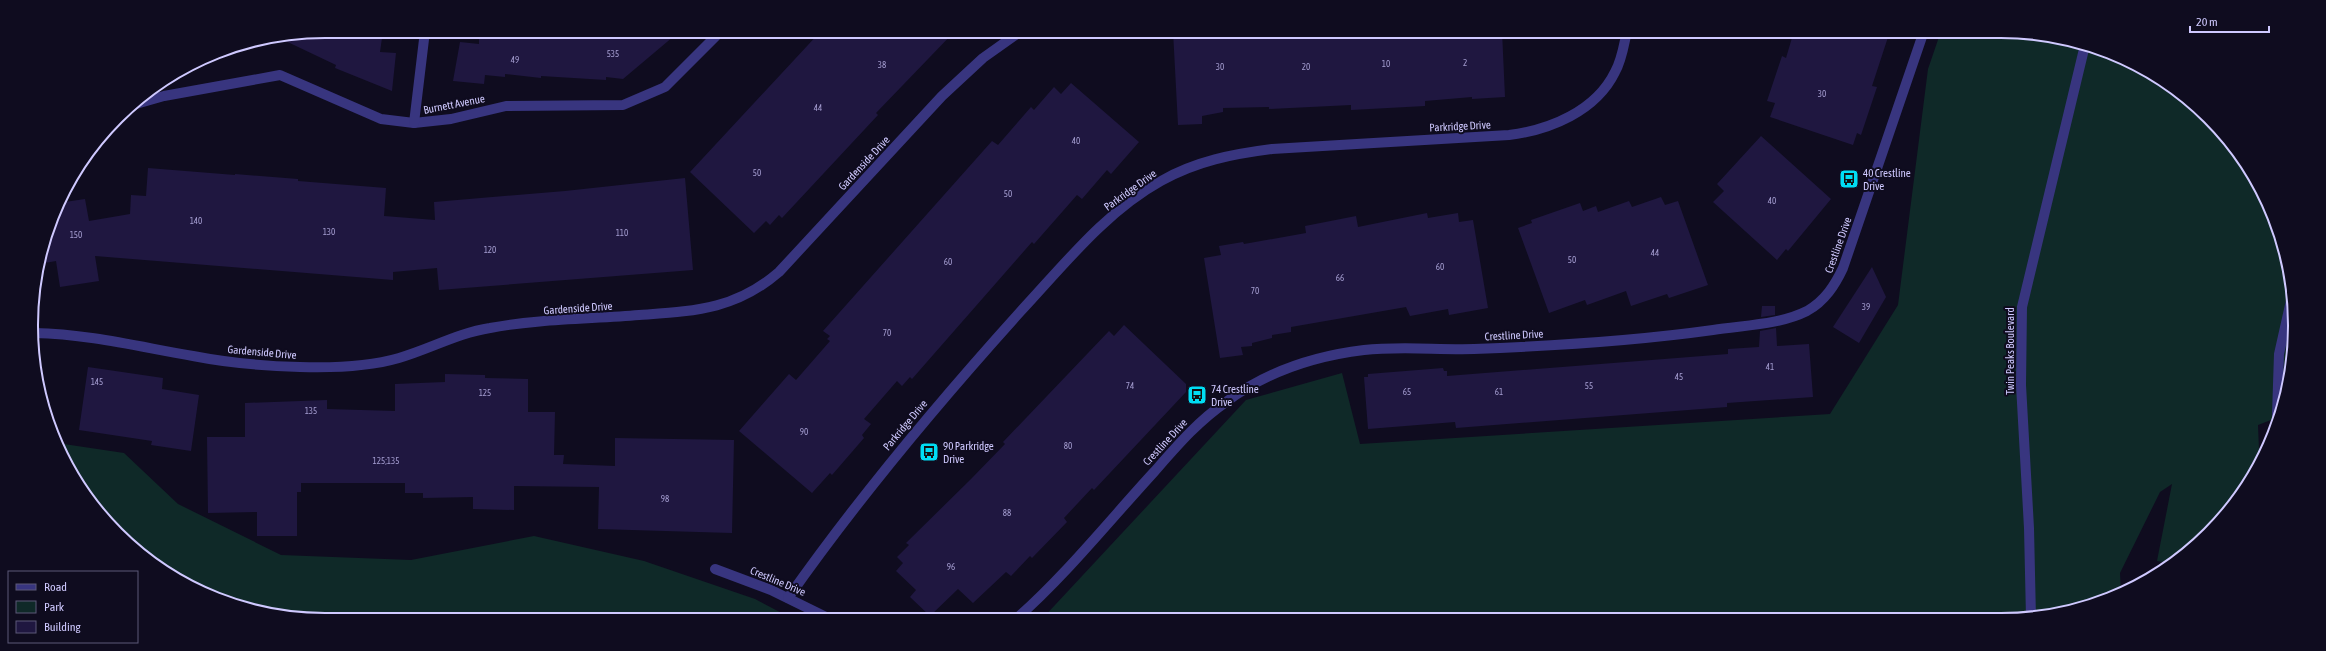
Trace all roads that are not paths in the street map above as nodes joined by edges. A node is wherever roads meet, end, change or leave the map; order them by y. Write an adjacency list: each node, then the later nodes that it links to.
1 (424, 38): 8 (street)
2 (714, 38): 8 (street, Burnett Avenue)
3 (1011, 38): 10 (street, Gardenside Drive)
4 (1625, 38): 13 (street, Parkridge Drive)
5 (1922, 38): 16 (street, Crestline Drive)
6 (2083, 50): 14 (street, Twin Peaks Boulevard)
7 (145, 102): 8 (street, Burnett Avenue)
8 (414, 123)
9 (2287, 316): 11 (street)
10 (38, 333)
11 (2277, 402)
12 (715, 569): 13 (street, Crestline Drive)
13 (788, 598): 15 (street, Crestline Drive)
14 (2031, 611)
15 (818, 613)
16 (1022, 613)

